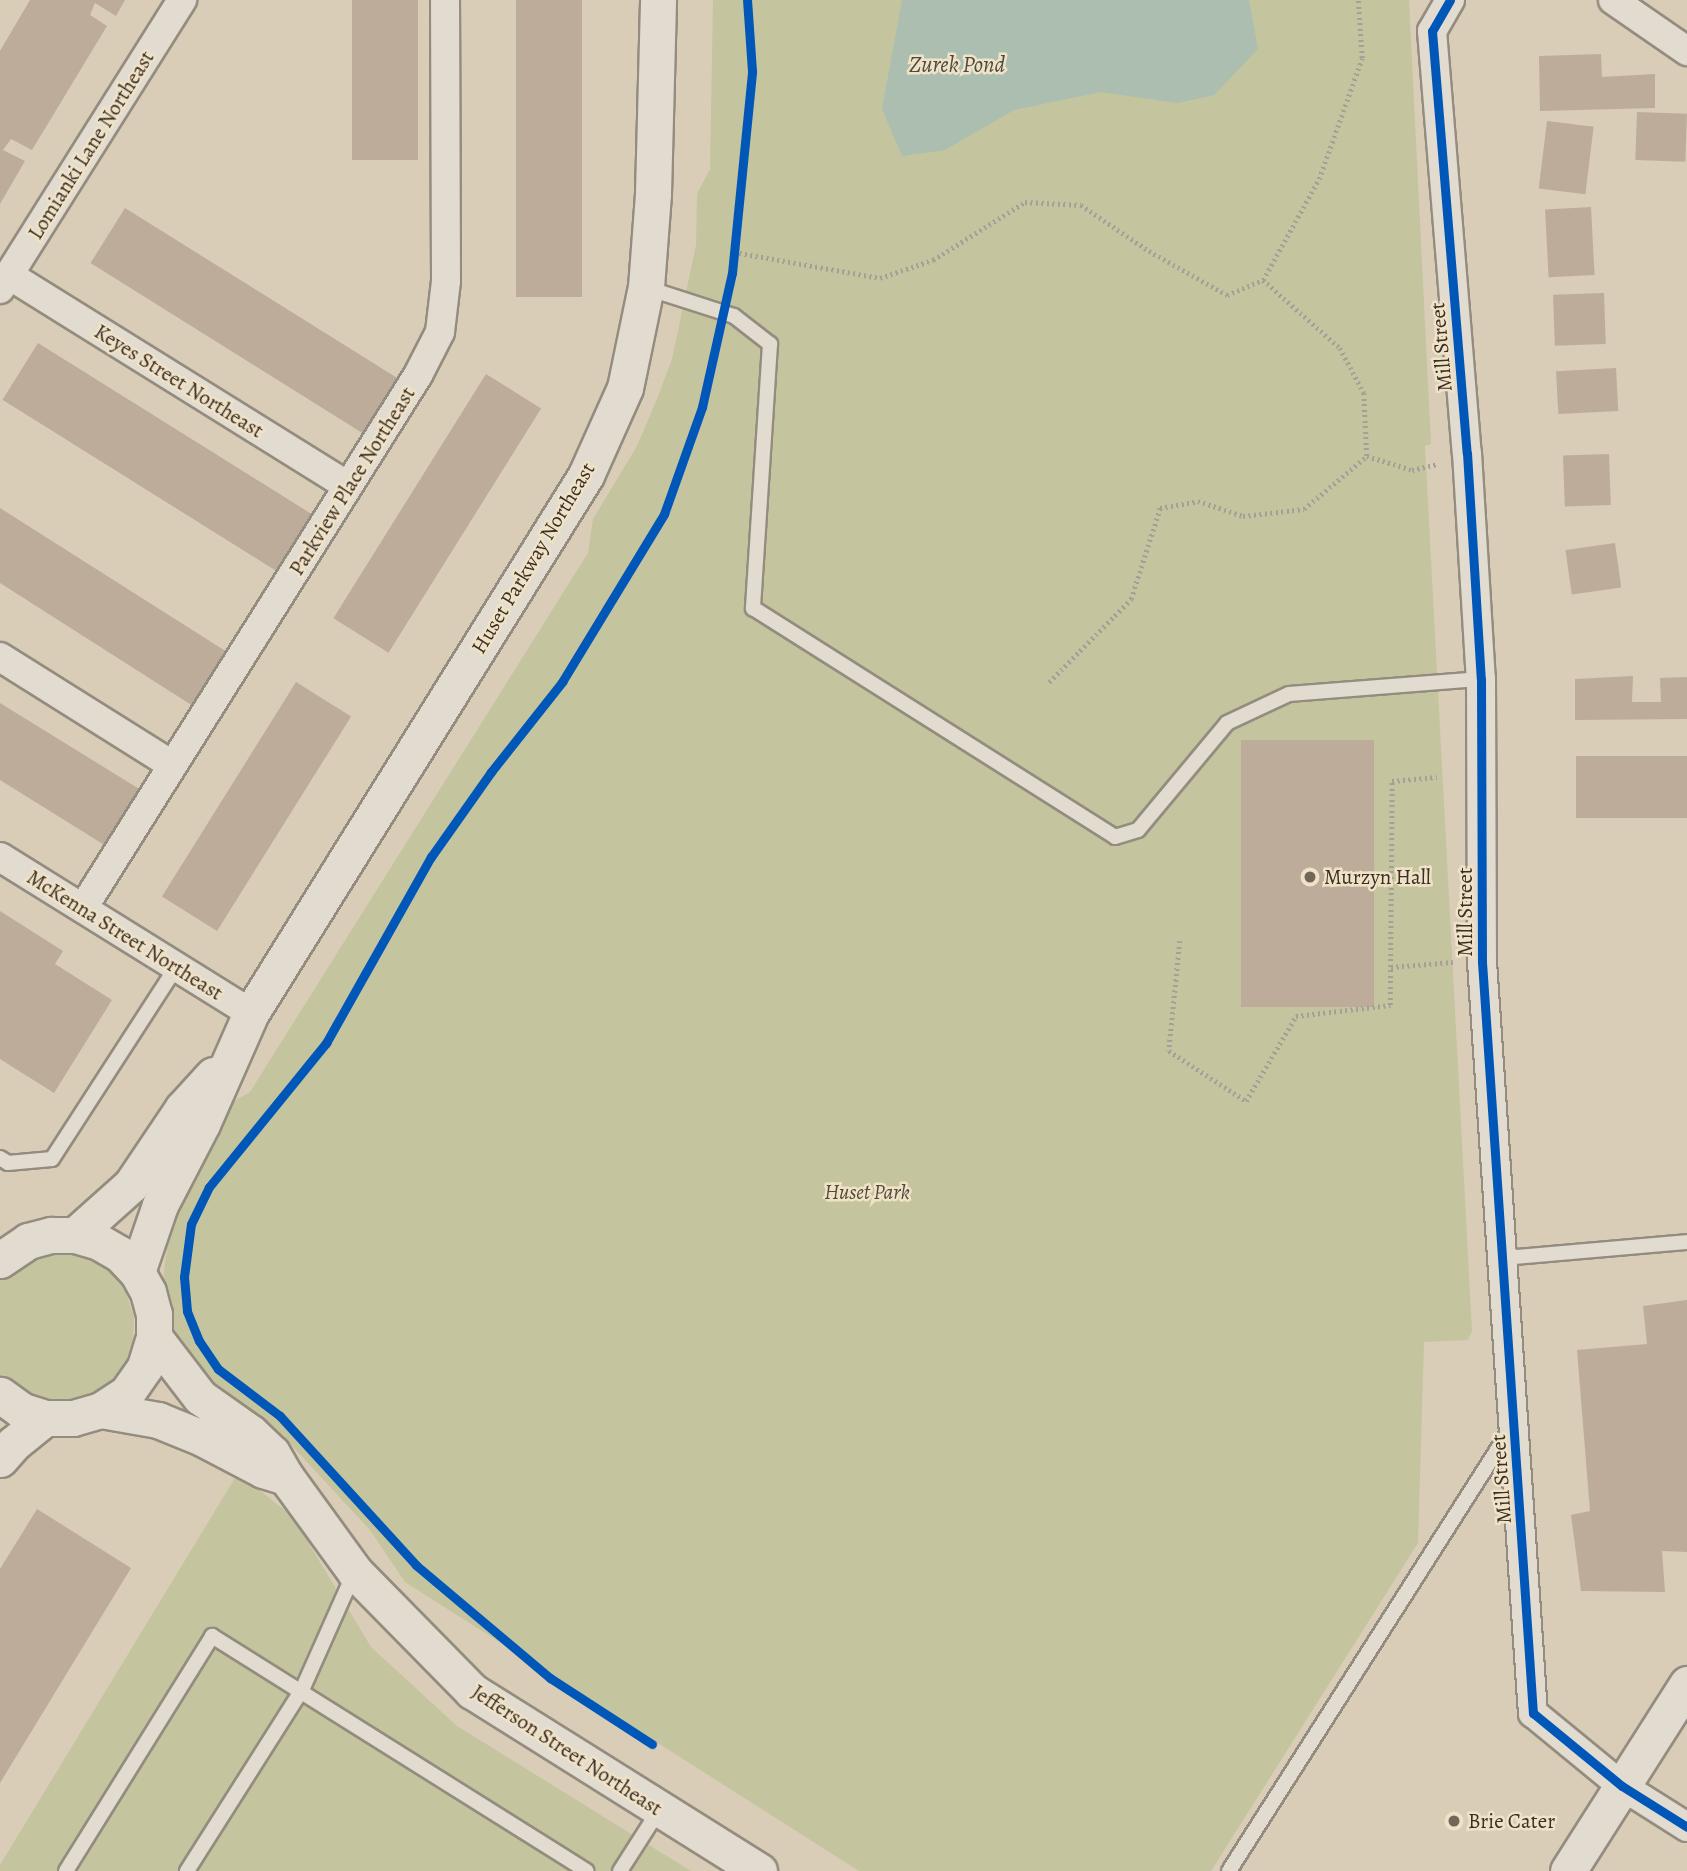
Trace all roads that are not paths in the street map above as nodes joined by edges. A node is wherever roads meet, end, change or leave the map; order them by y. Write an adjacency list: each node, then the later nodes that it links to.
1 (182, 0): 7 (street, Lomianki Lane Northeast)
2 (445, 0): 9 (street, Parkview Place Northeast)
3 (658, 0): 8 (street, Huset Parkway Northeast)
4 (1450, 0): 11 (street, Mill Street)
5 (1613, 0): 6 (street)
6 (1687, 51)
7 (5, 282): 9 (street, Keyes Street Northeast)
8 (646, 287): 11 (lane); 16 (street, Huset Parkway Northeast)
9 (348, 486): 12 (street, Parkview Place Northeast)
10 (0, 657): 12 (street)
11 (1480, 679): 22 (street, Mill Street)
12 (172, 765): 14 (street, Parkview Place Northeast)
13 (0, 857): 14 (street, McKenna Street Northeast)
14 (83, 908): 15 (street, McKenna Street Northeast)
15 (176, 967): 16 (street, McKenna Street Northeast); 18 (lane)
16 (251, 1013): 17 (street, Huset Parkway Northeast)
17 (230, 1057): 19 (street, Huset Parkway Northeast); 23 (street, Huset Parkway Northeast)
18 (0, 1158)
19 (75, 1235): 21 (street); 23 (street)
20 (1687, 1242): 22 (lane)
21 (4, 1251)
22 (1504, 1258): 28 (street, Mill Street)
23 (137, 1272): 24 (street)
24 (154, 1337): 26 (street); 30 (street, Jefferson Street Northeast)
25 (0, 1395): 27 (street)
26 (101, 1410): 27 (street); 30 (street)
27 (45, 1418): 29 (street)
28 (1515, 1423): 34 (street, Mill Street); 42 (lane)
29 (0, 1459)
30 (286, 1478): 31 (street, Jefferson Street Northeast)
31 (355, 1572): 33 (lane); 35 (street, Jefferson Street Northeast)
32 (1687, 1684): 34 (street)
33 (302, 1690): 37 (lane); 38 (lane); 39 (lane)
34 (1622, 1786): 36 (street, Mill Street); 43 (street)
35 (659, 1810): 40 (lane); 41 (street, Jefferson Street Northeast)
36 (1687, 1827)
37 (66, 1871)
38 (187, 1871)
39 (586, 1871)
40 (620, 1871)
41 (759, 1871)
42 (1229, 1871)
43 (1568, 1871)

